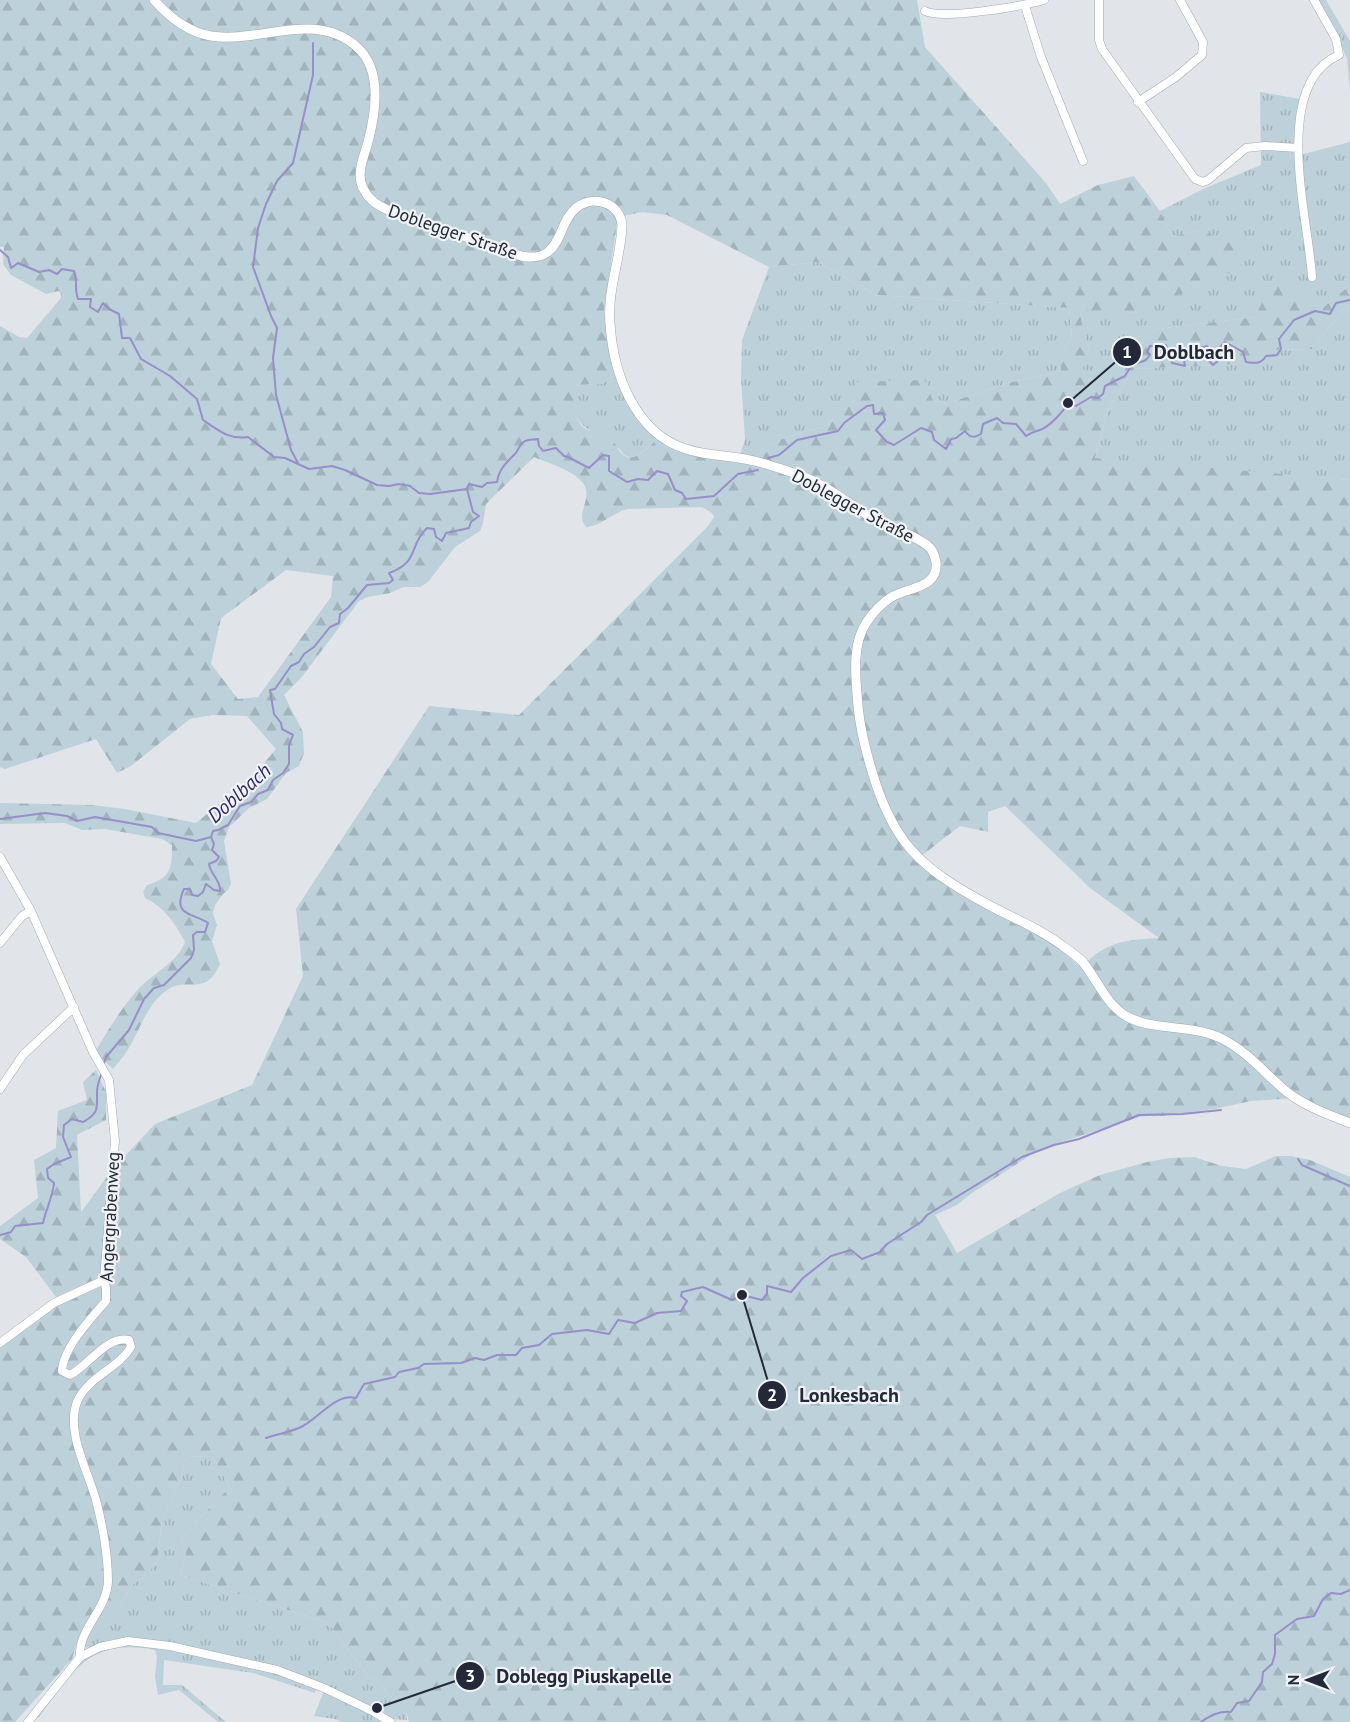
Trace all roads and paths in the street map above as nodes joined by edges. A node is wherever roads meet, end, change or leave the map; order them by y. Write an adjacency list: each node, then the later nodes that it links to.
1 (154, 0): 17 (street, Doblegger Straße)
2 (1044, 0): 6 (street)
3 (1099, 0): 8 (street)
4 (1180, 0): 8 (street)
5 (1314, 0): 9 (street)
6 (1025, 6): 7 (street); 10 (street)
7 (926, 11)
8 (1138, 102): 9 (street)
9 (1298, 148): 11 (street)
10 (1083, 161)
11 (1312, 277)
12 (0, 857): 13 (street, Angergrabenweg)
13 (31, 911): 14 (street); 15 (street, Angergrabenweg)
14 (0, 943)
15 (74, 1007): 16 (street); 18 (street, Angergrabenweg)
16 (0, 1089)
17 (1350, 1124)
18 (104, 1280): 19 (street); 20 (street, Angergrabenweg)
19 (0, 1343)
20 (80, 1658): 21 (street); 22 (street)
21 (28, 1722)
22 (390, 1722)

